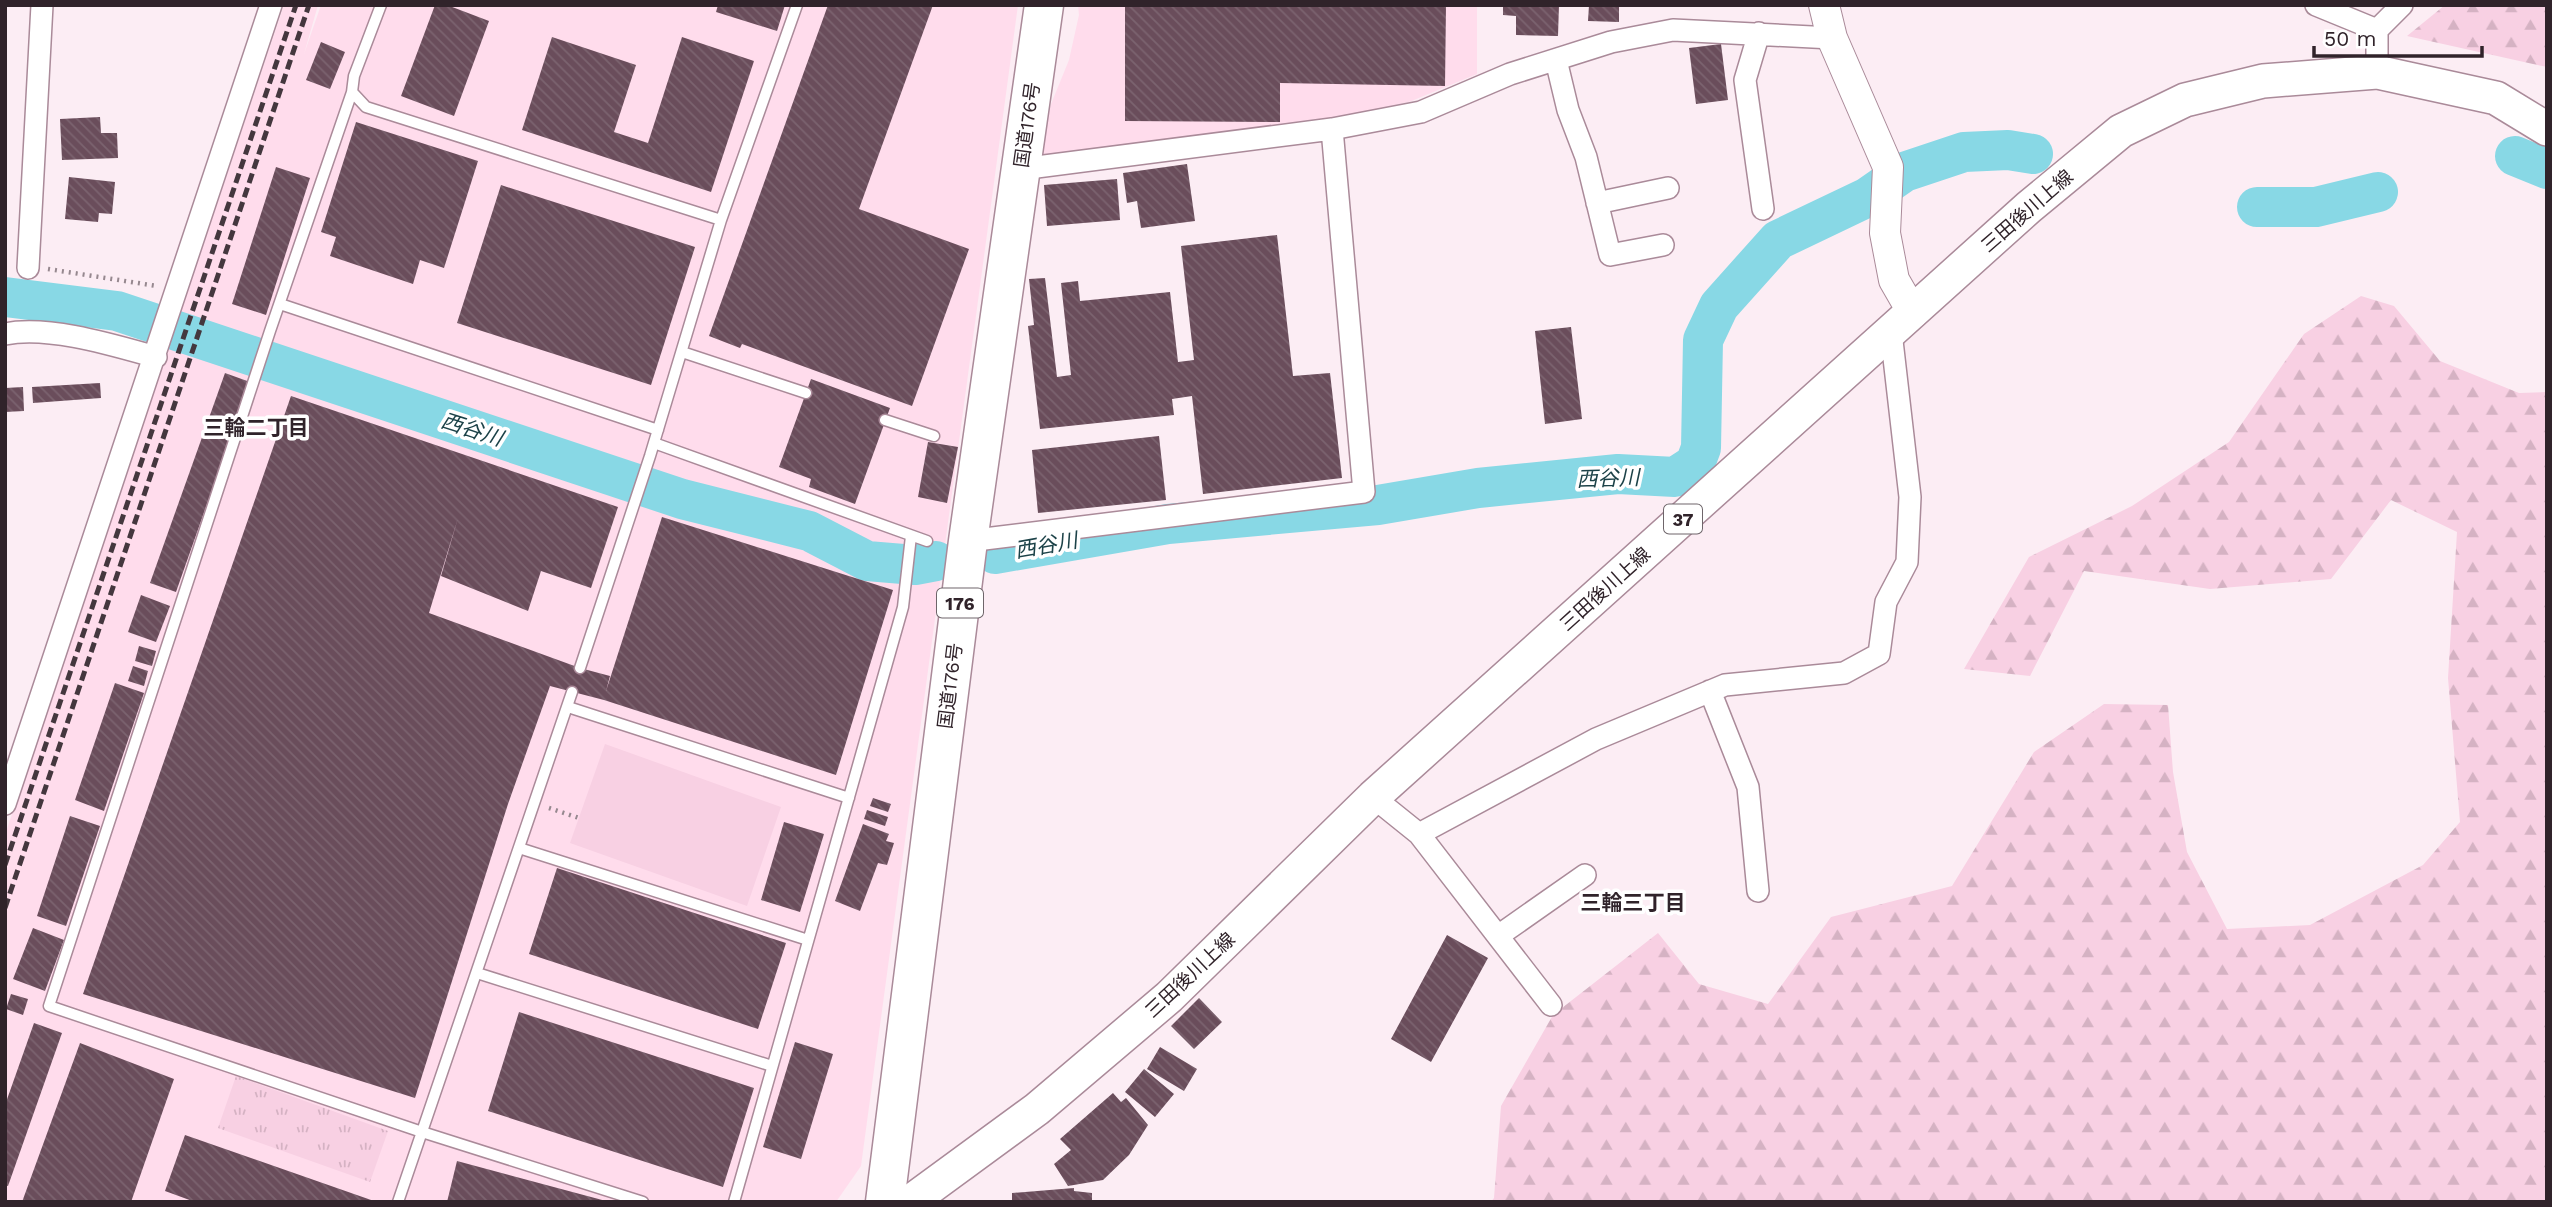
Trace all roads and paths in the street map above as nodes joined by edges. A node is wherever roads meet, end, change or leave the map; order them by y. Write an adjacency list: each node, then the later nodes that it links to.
1 (42, 5): 23 (street)
2 (271, 5): 24 (street)
3 (381, 5): 14 (lane)
4 (797, 5): 21 (lane)
5 (1044, 5): 17 (highway, 国道176号 / 176)
6 (1824, 5): 11 (street)
7 (2316, 5): 9 (street)
8 (2402, 5): 9 (street)
9 (2376, 30): 13 (street)
10 (1759, 33): 11 (street); 12 (street); 20 (street)
11 (1832, 38): 26 (street)
12 (1556, 60): 15 (street); 19 (street)
13 (2377, 72): 16 (main road, 三田後川上線 / 37); 26 (main road, 三田後川上線 / 37)
14 (352, 92): 21 (lane); 25 (lane)
15 (1332, 129): 17 (street); 37 (street)
16 (2547, 129)
17 (1021, 169): 37 (highway, 国道176号 / 176)
18 (1668, 188): 19 (street)
19 (1597, 203): 22 (street)
20 (1763, 209)
21 (720, 220): 28 (lane)
22 (1663, 246)
23 (28, 268): 24 (path)
24 (177, 290): 29 (street)
25 (280, 304): 32 (lane); 56 (lane)
26 (1902, 322): 39 (street); 42 (main road, 三田後川上線 / 37)
27 (5, 334): 29 (street)
28 (682, 352): 30 (lane); 32 (lane)
29 (156, 357): 45 (street)
30 (806, 393)
31 (885, 420): 33 (lane)
32 (658, 430): 34 (lane)
33 (934, 436)
34 (654, 443): 35 (lane); 38 (lane)
35 (911, 536): 36 (lane); 43 (lane)
36 (927, 541)
37 (968, 541): 60 (highway, 国道176号 / 176)
38 (580, 668)
39 (1710, 691): 47 (street); 50 (street)
40 (572, 692): 41 (lane)
41 (568, 707): 43 (lane); 44 (lane)
42 (1373, 797): 47 (street); 61 (main road, 三田後川上線 / 37)
43 (849, 798): 52 (lane)
44 (535, 803): 46 (path); 48 (lane)
45 (5, 804)
46 (579, 818)
47 (1419, 834): 51 (street)
48 (519, 848): 52 (lane); 53 (lane)
49 (1585, 875): 51 (street)
50 (1758, 891)
51 (1498, 936): 54 (street)
52 (808, 940): 55 (lane)
53 (477, 973): 55 (lane); 56 (lane)
54 (1551, 1005)
55 (772, 1066): 59 (lane)
56 (422, 1132): 57 (lane); 58 (lane)
57 (398, 1202)
58 (643, 1202)
59 (734, 1202)
60 (885, 1202)
61 (910, 1202)

